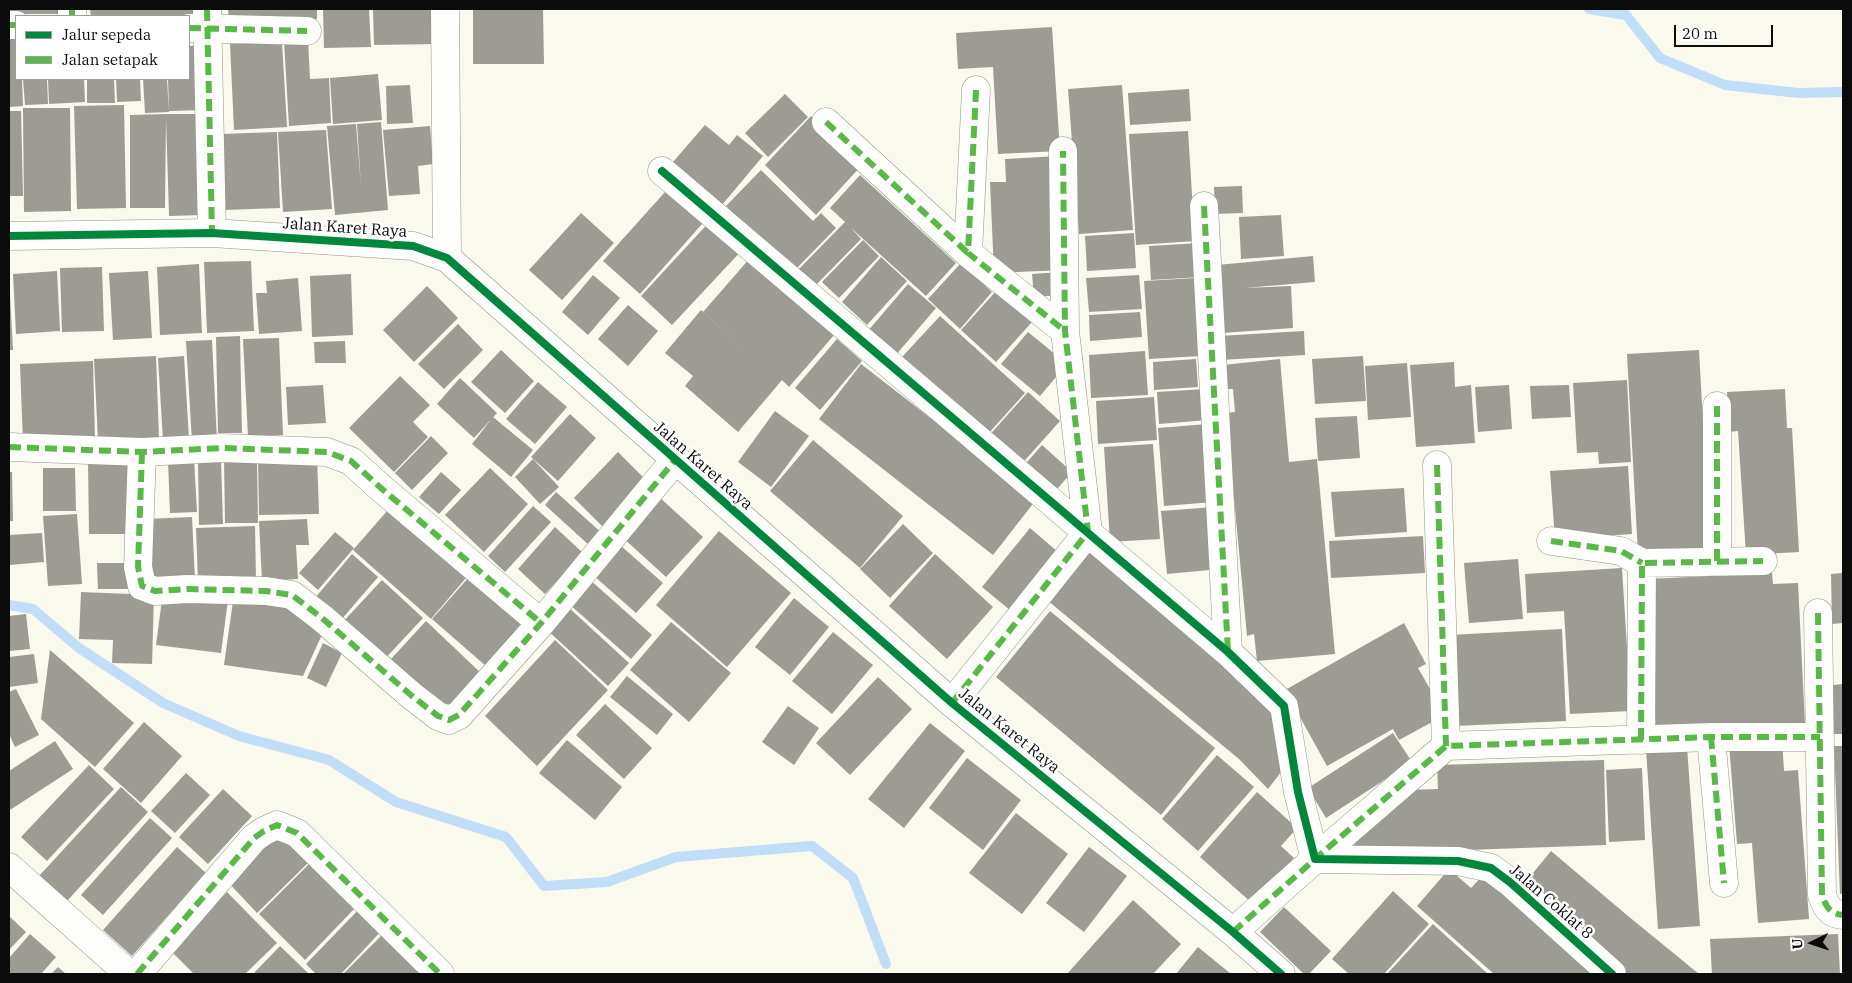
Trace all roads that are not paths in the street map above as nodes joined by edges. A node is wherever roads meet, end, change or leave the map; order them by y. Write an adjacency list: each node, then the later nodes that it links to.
1 (445, 9): 12 (street)
2 (201, 22): 3 (street); 9 (street)
3 (307, 31)
4 (976, 90): 11 (street)
5 (826, 122): 11 (street)
6 (1063, 151): 13 (street)
7 (662, 171): 19 (street)
8 (1204, 206): 26 (street)
9 (212, 233): 10 (street, Jalan Karet Raya); 12 (street, Jalan Karet Raya)
10 (9, 236)
11 (968, 254): 13 (street)
12 (447, 258): 17 (street, Jalan Karet Raya)
13 (1065, 330): 19 (street)
14 (1717, 406): 21 (street)
15 (9, 446): 16 (street)
16 (142, 452): 25 (street); 25 (street)
17 (676, 460): 25 (street); 27 (street, Jalan Karet Raya)
18 (1437, 464): 31 (street)
19 (1088, 532): 26 (street); 27 (street)
20 (1551, 541): 23 (street)
21 (1717, 561): 22 (street); 23 (street)
22 (1763, 561)
23 (1642, 563): 30 (street)
24 (1818, 613): 29 (street)
25 (541, 623)
26 (1228, 652): 32 (street)
27 (952, 702): 36 (street, Jalan Karet Raya)
28 (1711, 737): 29 (street); 30 (street); 34 (street)
29 (1820, 737): 35 (street)
30 (1641, 740): 31 (street)
31 (1446, 746): 32 (street)
32 (1315, 859): 36 (street); 41 (street, Jalan Coklat 8)
33 (9, 867): 37 (street)
34 (1724, 883)
35 (1843, 915)
36 (1233, 932): 40 (street, Jalan Karet Raya)
37 (129, 974)
38 (136, 974): 39 (street)
39 (440, 974)
40 (1281, 974)
41 (1612, 974)

